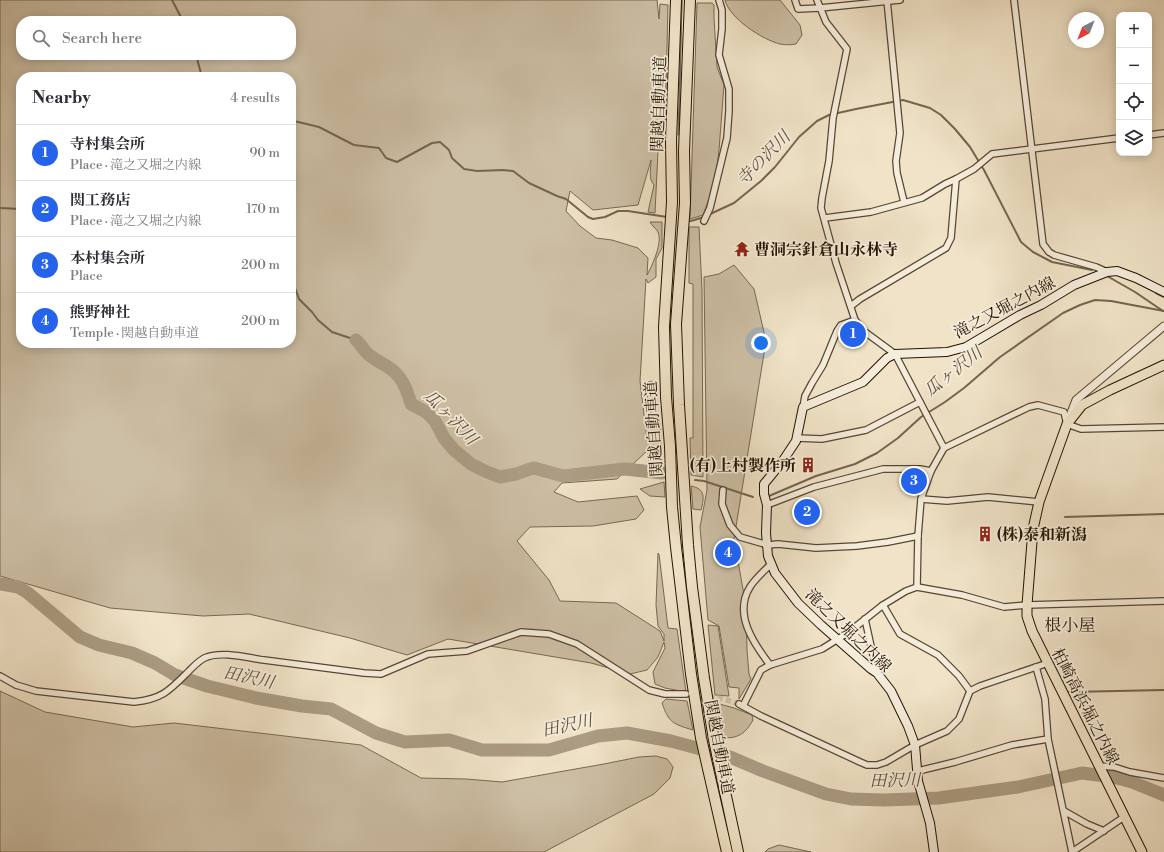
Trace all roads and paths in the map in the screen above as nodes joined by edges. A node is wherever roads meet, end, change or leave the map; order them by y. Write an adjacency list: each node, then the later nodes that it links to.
1 (676, 0): 60 (highway, 関越自動車道)
2 (690, 0): 61 (highway, 関越自動車道)
3 (719, 0): 17 (street)
4 (795, 0): 9 (street)
5 (818, 0): 9 (street)
6 (900, 0): 8 (street)
7 (1014, 0): 13 (street)
8 (887, 1): 9 (street); 15 (street)
9 (820, 8): 16 (street)
10 (1164, 133): 11 (street)
11 (1152, 135)
12 (1116, 138): 13 (street)
13 (1031, 149): 14 (street); 18 (street)
14 (956, 179): 15 (street); 20 (street)
15 (904, 202): 16 (street)
16 (825, 218): 20 (street)
17 (704, 220)
18 (1107, 272): 19 (main road, 滝之又堀之内線); 23 (main road, 滝之又堀之内線)
19 (1164, 292)
20 (851, 306): 21 (street)
21 (855, 320): 23 (street); 26 (street)
22 (1164, 326): 27 (street)
23 (895, 354): 25 (street); 26 (main road)
24 (1164, 365): 27 (main road, 柏崎高浜堀之内線)
25 (920, 402): 29 (street); 30 (street)
26 (803, 407): 29 (main road, 滝之又堀之内線)
27 (1067, 424): 28 (street); 30 (street); 34 (main road, 柏崎高浜堀之内線)
28 (1164, 427)
29 (796, 438): 35 (main road, 滝之又堀之内線)
30 (944, 448): 31 (street)
31 (931, 471): 33 (street); 35 (street)
32 (723, 490): 37 (street)
33 (921, 499): 34 (street); 36 (street)
34 (1039, 502): 42 (main road, 柏崎高浜堀之内線)
35 (767, 505): 37 (main road, 滝之又堀之内線)
36 (918, 536): 37 (street); 39 (street)
37 (768, 545): 38 (main road, 滝之又堀之内線)
38 (771, 564): 44 (main road, 滝之又堀之内線); 46 (street)
39 (917, 587): 41 (street); 42 (street)
40 (1164, 601): 42 (street)
41 (883, 605): 43 (street); 50 (street)
42 (1027, 605): 45 (main road, 柏崎高浜堀之内線)
43 (865, 619): 44 (street); 48 (street)
44 (837, 639): 46 (street); 48 (main road, 滝之又堀之内線)
45 (1048, 663): 47 (street); 54 (main road, 柏崎高浜堀之内線)
46 (770, 666): 53 (street)
47 (1036, 668): 50 (street); 52 (street)
48 (877, 673): 53 (main road, 滝之又堀之内線)
49 (0, 676): 51 (street)
50 (970, 691): 53 (street)
51 (686, 694)
52 (1048, 739): 55 (street); 57 (street)
53 (915, 745): 55 (main road, 滝之又堀之内線)
54 (1101, 768): 56 (street); 58 (main road, 柏崎高浜堀之内線)
55 (918, 771): 62 (main road, 滝之又堀之内線)
56 (1164, 778)
57 (1064, 811): 59 (street); 63 (street)
58 (1124, 817): 59 (street); 64 (main road, 柏崎高浜堀之内線)
59 (1104, 831): 63 (street)
60 (727, 852)
61 (738, 852)
62 (934, 852)
63 (1072, 852)
64 (1142, 852)

